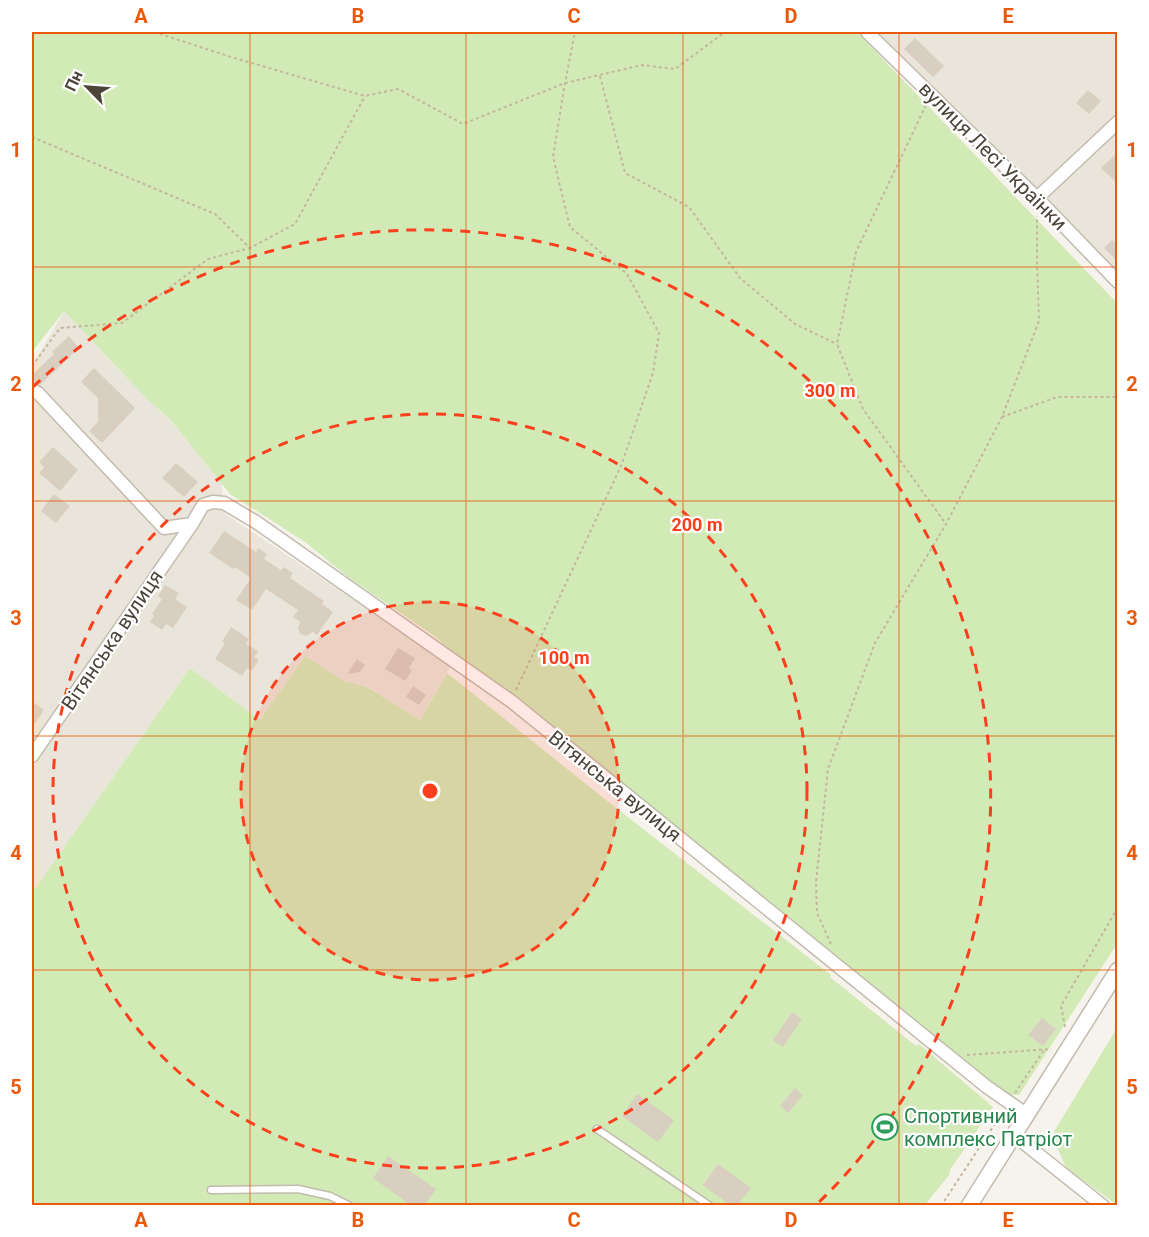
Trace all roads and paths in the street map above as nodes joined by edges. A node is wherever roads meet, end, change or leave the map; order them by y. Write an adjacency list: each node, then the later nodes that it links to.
1 (154, 32): 8 (path)
2 (575, 32): 6 (path)
3 (725, 32): 5 (path)
4 (867, 32): 7 (street, вулиця Лесі Українки)
5 (600, 75): 6 (path); 14 (path)
6 (565, 83): 8 (path); 21 (path)
7 (931, 95): 11 (street, вулиця Лесі Українки); 14 (path)
8 (365, 96): 12 (path)
9 (1118, 122): 11 (street)
10 (32, 137): 12 (path)
11 (1037, 198): 13 (street, вулиця Лесі Українки); 18 (path)
12 (250, 248): 15 (path)
13 (1118, 282)
14 (837, 344): 20 (path)
15 (32, 366)
16 (32, 390): 19 (street)
17 (1118, 397): 18 (path)
18 (1002, 417): 20 (path)
19 (192, 524): 21 (street, Вітянська вулиця); 22 (street, Вітянська вулиця)
20 (946, 524): 24 (path)
21 (511, 701): 24 (street, Вітянська вулиця)
22 (32, 756)
23 (1118, 907): 26 (path)
24 (836, 965): 28 (street, Вітянська вулиця)
25 (1118, 970): 26 (street)
26 (1069, 1047): 27 (path); 30 (street)
27 (1044, 1050): 28 (path); 29 (path)
28 (949, 1056): 29 (street, Вітянська вулиця)
29 (1009, 1102): 30 (street, Вітянська вулиця); 36 (path)
30 (1026, 1113): 32 (street)
31 (597, 1129): 35 (lane)
32 (1014, 1135): 37 (street); 38 (street)
33 (212, 1190): 34 (lane)
34 (351, 1206)
35 (710, 1206)
36 (941, 1206)
37 (969, 1206)
38 (1103, 1206)

